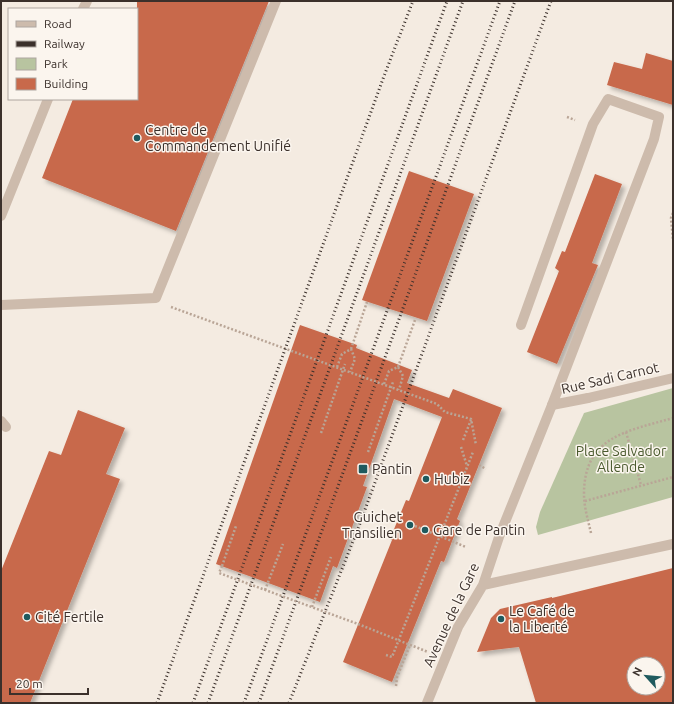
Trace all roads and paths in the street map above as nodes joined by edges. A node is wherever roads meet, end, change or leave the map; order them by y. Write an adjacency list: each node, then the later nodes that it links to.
1 (276, 1): 7 (street)
2 (48, 100): 4 (street)
3 (673, 212): 5 (path)
4 (1, 216)
5 (673, 240)
6 (367, 302): 11 (path)
7 (1, 305)
8 (167, 306): 13 (path)
9 (415, 320): 14 (path)
10 (521, 325): 22 (street, Avenue de la Gare)
11 (351, 349): 13 (path); 16 (path)
12 (345, 364): 15 (path)
13 (336, 367): 15 (path)
14 (398, 367): 19 (path); 21 (path)
15 (343, 370): 16 (path); 26 (path)
16 (350, 372): 19 (path)
17 (673, 378): 22 (street, Rue Sadi Carnot)
18 (393, 382): 20 (path)
19 (384, 384): 20 (path)
20 (391, 387): 21 (path); 30 (path)
21 (398, 390): 24 (path)
22 (552, 405): 46 (street, Avenue de la Gare)
23 (673, 418): 25 (path)
24 (471, 420): 27 (path); 28 (path)
25 (626, 432): 36 (path); 37 (path)
26 (321, 433)
27 (463, 440)
28 (476, 445)
29 (461, 447): 32 (path)
30 (368, 452)
31 (473, 452): 32 (path)
32 (467, 466): 41 (path)
33 (479, 466): 34 (path)
34 (486, 469)
35 (673, 478): 36 (path)
36 (642, 485): 37 (path)
37 (584, 501): 40 (path)
38 (236, 526): 47 (path, bridge)
39 (415, 526): 41 (path)
40 (591, 533)
41 (440, 536): 44 (path); 49 (path)
42 (283, 544): 47 (path)
43 (673, 544): 46 (street)
44 (466, 547)
45 (331, 557): 48 (path)
46 (483, 585): 54 (street, Avenue de la Gare)
47 (265, 590): 48 (path, bridge)
48 (312, 606): 49 (path, bridge)
49 (398, 640): 50 (path); 52 (path)
50 (410, 644): 51 (path); 53 (path)
51 (419, 648)
52 (386, 654)
53 (396, 686)
54 (426, 703)

